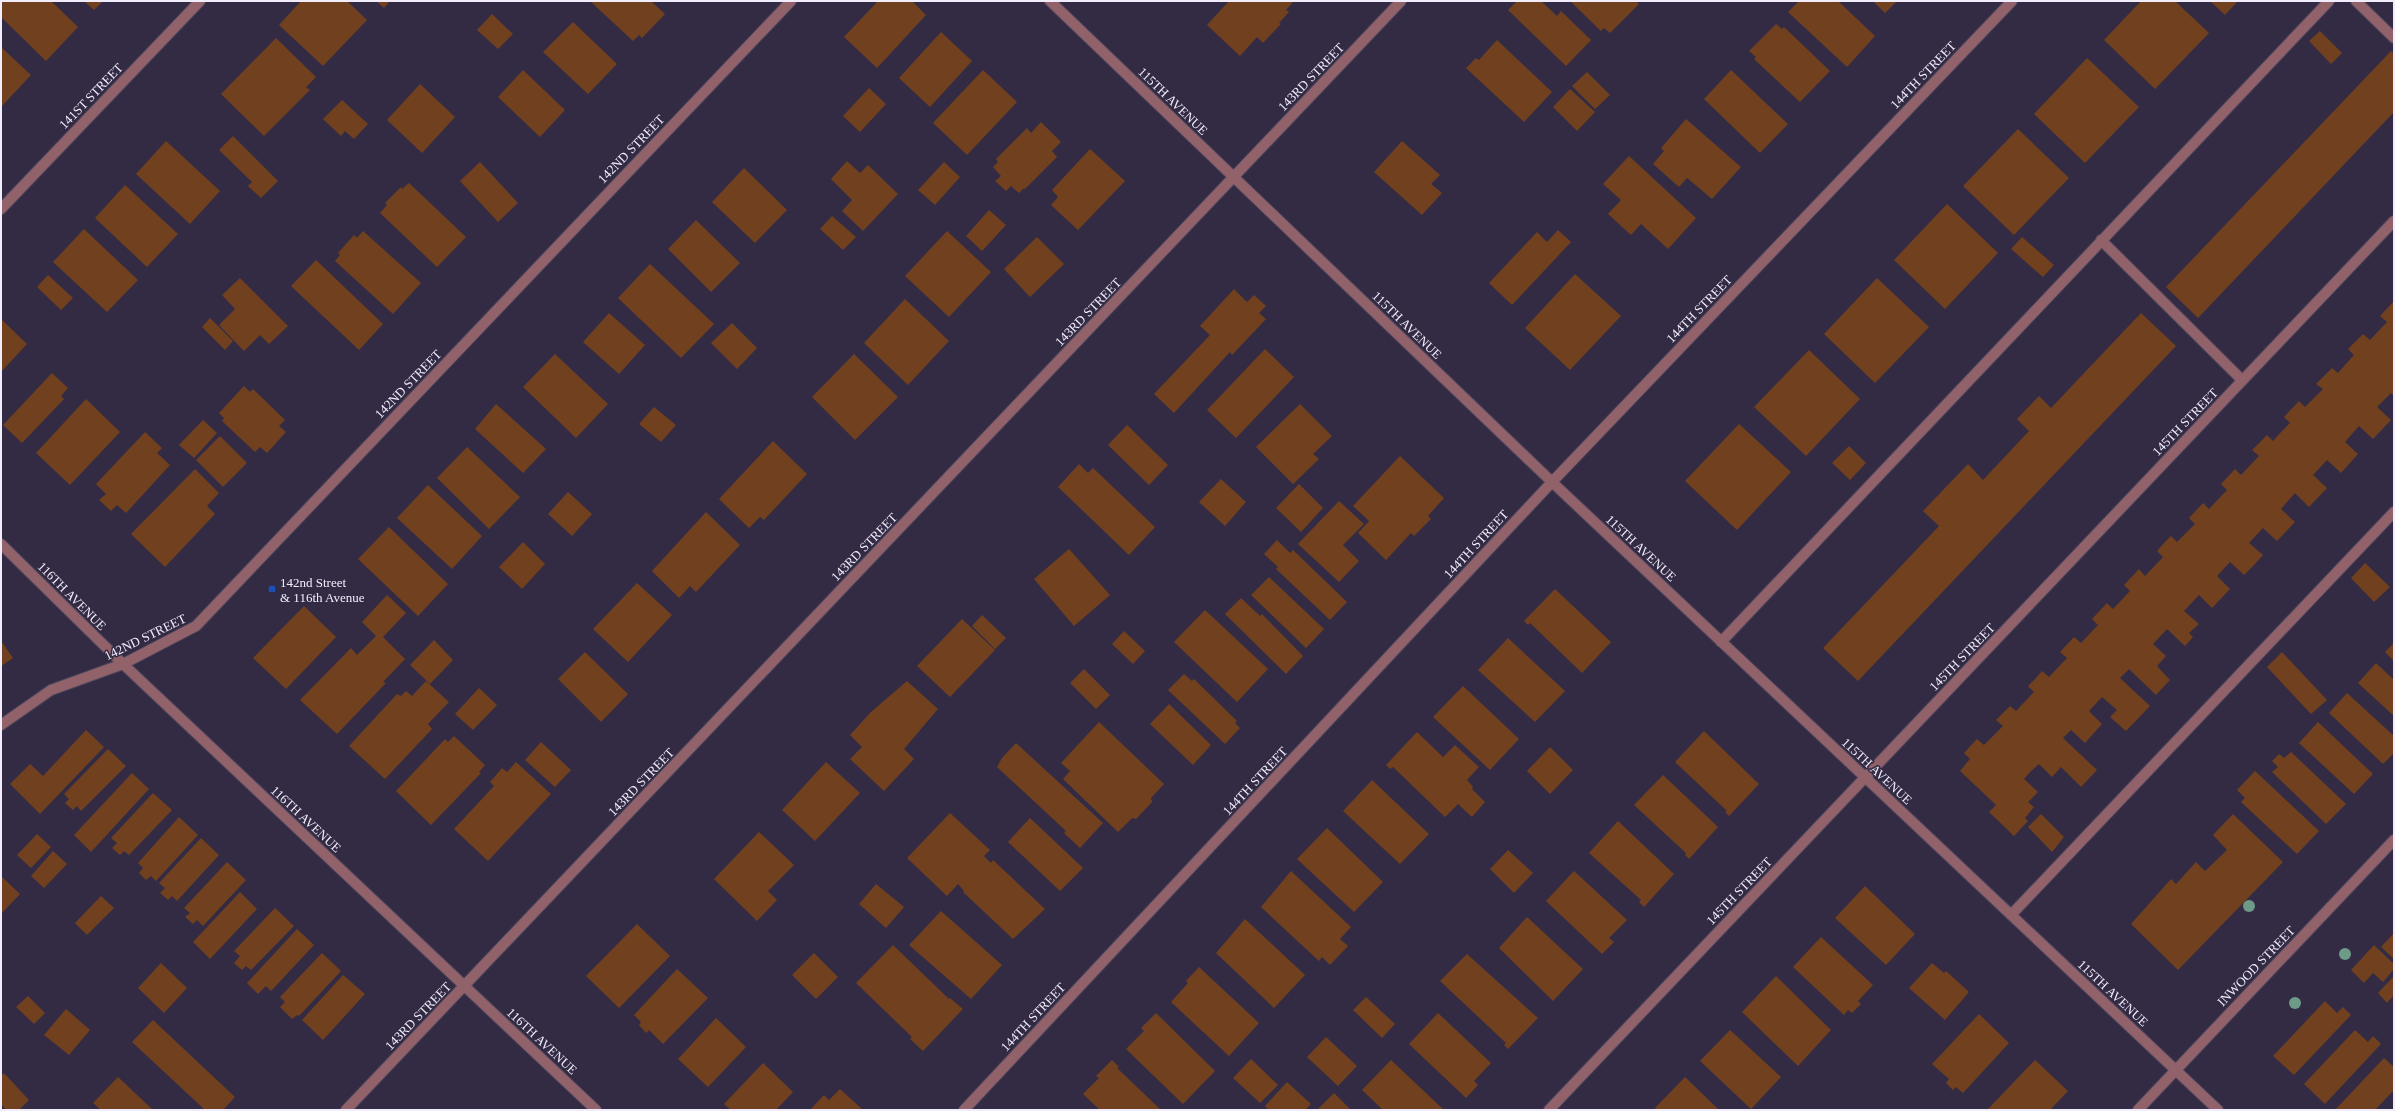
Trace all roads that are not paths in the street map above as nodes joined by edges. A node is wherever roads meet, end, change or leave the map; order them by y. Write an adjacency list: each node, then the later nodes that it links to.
1 (200, 1): 10 (street, 141ST STREET)
2 (791, 1): 18 (street, 142ND STREET)
3 (1050, 1): 9 (street, 115TH AVENUE)
4 (1401, 1): 9 (street, 143RD STREET)
5 (2012, 1): 14 (street, 144TH STREET)
6 (2330, 1): 12 (street)
7 (2356, 1): 8 (street)
8 (2394, 38)
9 (1234, 177): 14 (street, 115TH AVENUE); 23 (street, 143RD STREET)
10 (1, 209)
11 (2394, 221): 13 (street, 145TH STREET)
12 (2101, 240): 13 (street); 17 (street)
13 (2242, 380): 20 (street, 145TH STREET)
14 (1552, 482): 17 (street, 115TH AVENUE); 27 (street, 144TH STREET)
15 (2394, 512): 22 (street)
16 (1, 544): 18 (street, 116TH AVENUE)
17 (1722, 642): 20 (street, 115TH AVENUE)
18 (123, 664): 19 (street, 142ND STREET); 23 (street, 116TH AVENUE)
19 (1, 725)
20 (1865, 778): 22 (street, 115TH AVENUE); 28 (street, 145TH STREET)
21 (2394, 840): 24 (street, INWOOD STREET)
22 (2011, 915): 24 (street, 115TH AVENUE)
23 (465, 986): 25 (street, 143RD STREET); 26 (street, 116TH AVENUE)
24 (2176, 1070): 29 (street, INWOOD STREET); 30 (street, 115TH AVENUE)
25 (346, 1110)
26 (596, 1110)
27 (964, 1110)
28 (1549, 1110)
29 (2138, 1110)
30 (2218, 1110)

